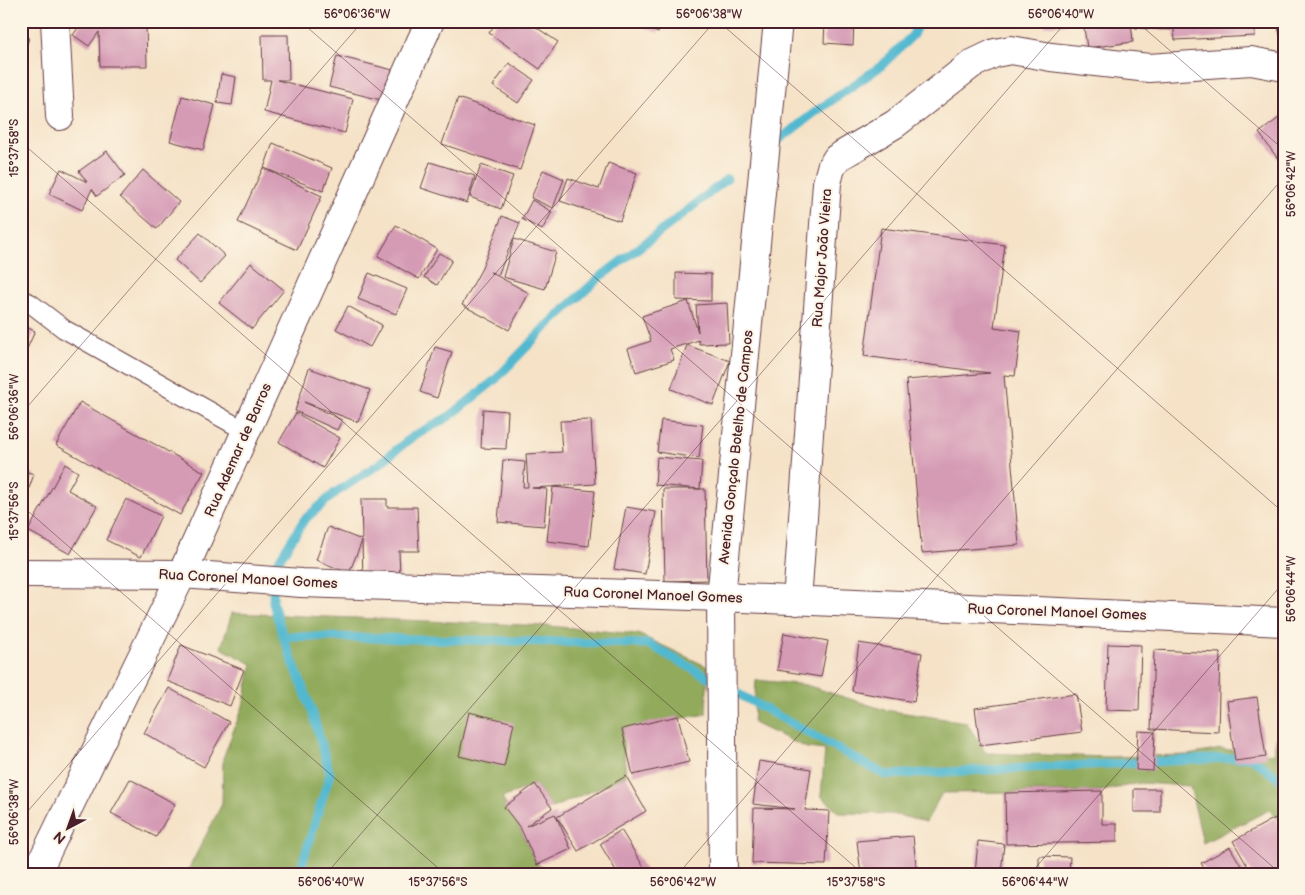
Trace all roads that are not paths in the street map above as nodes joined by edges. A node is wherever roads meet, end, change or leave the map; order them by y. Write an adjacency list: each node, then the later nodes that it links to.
1 (55, 21): 5 (street)
2 (430, 21): 7 (street, Rua Ademar de Barros)
3 (778, 21): 10 (street, Avenida Gonçalo Botelho de Campos)
4 (1284, 67): 11 (street, Rua Major João Vieira)
5 (60, 116)
6 (21, 299): 7 (lane)
7 (247, 432): 9 (street, Rua Ademar de Barros)
8 (21, 573): 9 (street, Rua Coronel Manoel Gomes)
9 (182, 574): 10 (street, Rua Coronel Manoel Gomes); 13 (street, Rua Ademar de Barros)
10 (721, 597): 11 (street, Rua Coronel Manoel Gomes); 14 (street, Avenida Gonçalo Botelho de Campos)
11 (797, 601): 12 (street, Rua Coronel Manoel Gomes)
12 (1284, 622)
13 (36, 874)
14 (723, 874)

